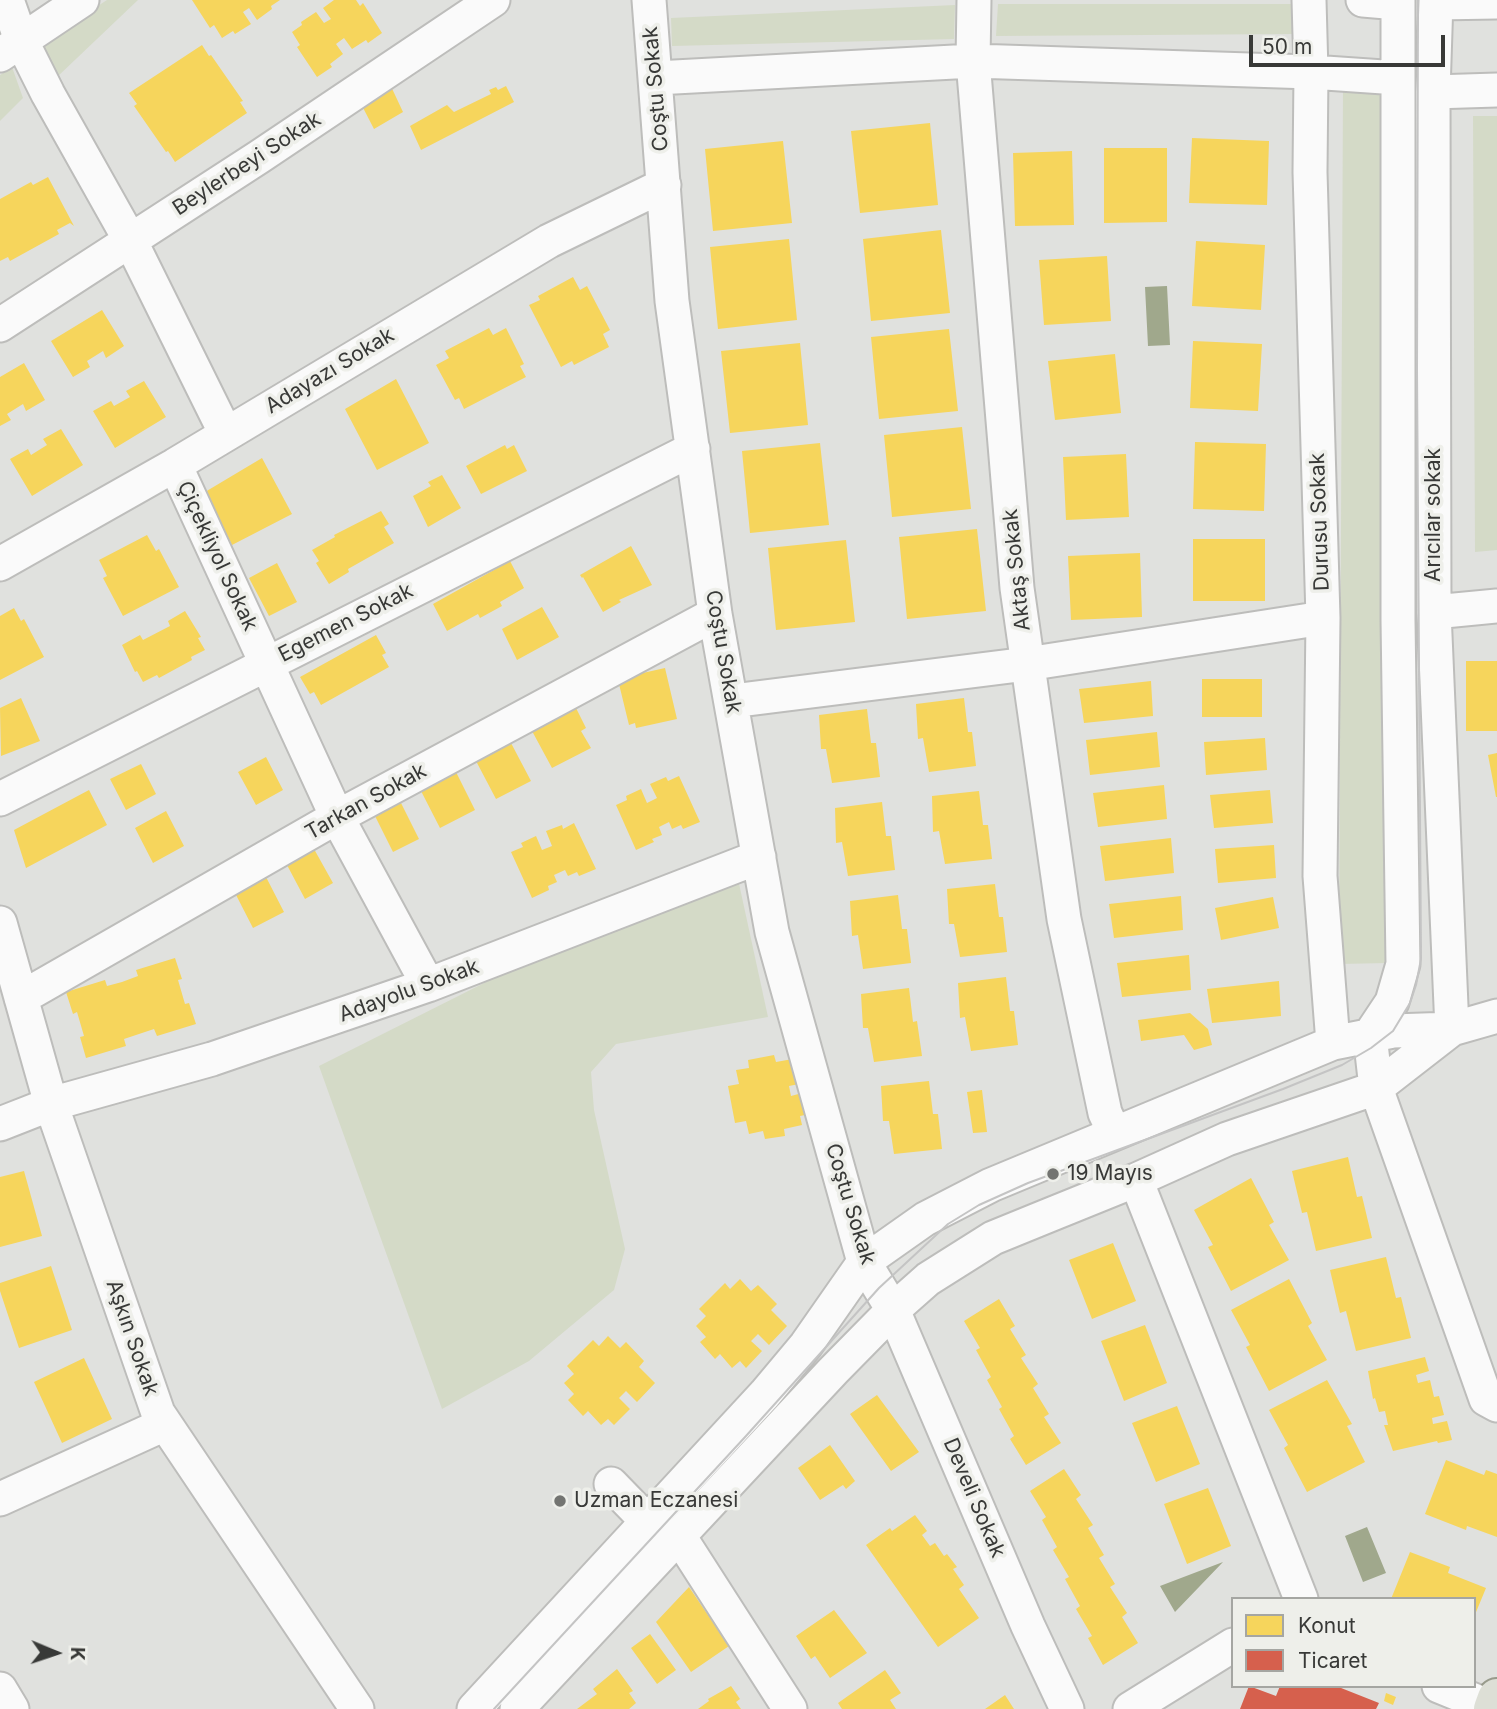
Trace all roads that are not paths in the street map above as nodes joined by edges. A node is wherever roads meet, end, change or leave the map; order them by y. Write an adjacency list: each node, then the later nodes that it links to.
1 (7, 0): 11 (street)
2 (82, 0): 11 (street)
3 (493, 0): 19 (street, Beylerbeyi Sokak)
4 (649, 0): 14 (street, Coştu Sokak)
5 (974, 0): 12 (street, Aktaş Sokak)
6 (1309, 0): 13 (street, Durusu Sokak)
7 (1363, 0): 8 (street)
8 (1398, 2): 15 (street)
9 (1436, 2): 10 (street); 17 (street, Arıcılar sokak)
10 (1497, 2)
11 (10, 47): 19 (street)
12 (973, 61): 13 (street); 14 (street); 30 (street, Aktaş Sokak)
13 (1311, 72): 15 (street); 28 (street, Durusu Sokak)
14 (656, 78): 18 (street, Coştu Sokak)
15 (1398, 78): 40 (street)
16 (1497, 90): 17 (street)
17 (1433, 92): 26 (street, Arıcılar sokak)
18 (663, 185): 21 (street, Adayazı Sokak); 22 (street, Coştu Sokak)
19 (130, 240): 20 (street, Beylerbeyi Sokak); 21 (street)
20 (0, 325)
21 (226, 434): 23 (street, Adayazı Sokak)
22 (693, 449): 27 (street, Coştu Sokak); 29 (street, Egemen Sokak)
23 (175, 465): 24 (street, Adayazı Sokak); 29 (street, Çiçekliyol Sokak)
24 (0, 564)
25 (1497, 607): 26 (street)
26 (1434, 612): 39 (street, Arıcılar sokak)
27 (715, 614): 31 (street, Coştu Sokak); 33 (street, Tarkan Sokak)
28 (1323, 618): 30 (street); 41 (street, Durusu Sokak)
29 (267, 663): 32 (street, Egemen Sokak); 33 (street, Çiçekliyol Sokak)
30 (1027, 664): 31 (street); 45 (street, Aktaş Sokak)
31 (732, 701): 34 (street, Coştu Sokak)
32 (0, 799)
33 (337, 817): 36 (street, Çiçekliyol Sokak); 37 (street, Tarkan Sokak)
34 (759, 857): 36 (street, Adayolu Sokak); 47 (street, Coştu Sokak)
35 (0, 923): 37 (street, Aşkın Sokak)
36 (428, 985): 43 (street, Adayolu Sokak)
37 (21, 998): 43 (street, Aşkın Sokak)
38 (1497, 1016): 39 (street)
39 (1452, 1029): 40 (street); 42 (street)
40 (1370, 1035): 41 (street); 42 (street)
41 (1333, 1043): 45 (street)
42 (1376, 1088): 46 (street); 48 (street)
43 (51, 1104): 44 (street, Adayolu Sokak); 49 (street, Aşkın Sokak)
44 (0, 1124)
45 (1114, 1132): 47 (street)
46 (1136, 1180): 47 (street); 54 (street)
47 (879, 1287): 52 (street); 53 (street); 65 (street, Develi Sokak)
48 (1497, 1405)
49 (165, 1424): 51 (street); 62 (street, Aşkın Sokak)
50 (611, 1484): 52 (street)
51 (0, 1499)
52 (648, 1521): 63 (street)
53 (679, 1536): 60 (street); 64 (street)
54 (1300, 1597)
55 (1231, 1646): 66 (street)
56 (1438, 1688): 67 (street)
57 (1444, 1688): 68 (street)
58 (0, 1689): 61 (street)
59 (1497, 1698): 68 (main road)
60 (520, 1708)
61 (12, 1709)
62 (357, 1709)
63 (474, 1709)
64 (790, 1709)
65 (1067, 1709)
66 (1130, 1709)
67 (1430, 1709)
68 (1493, 1709)

